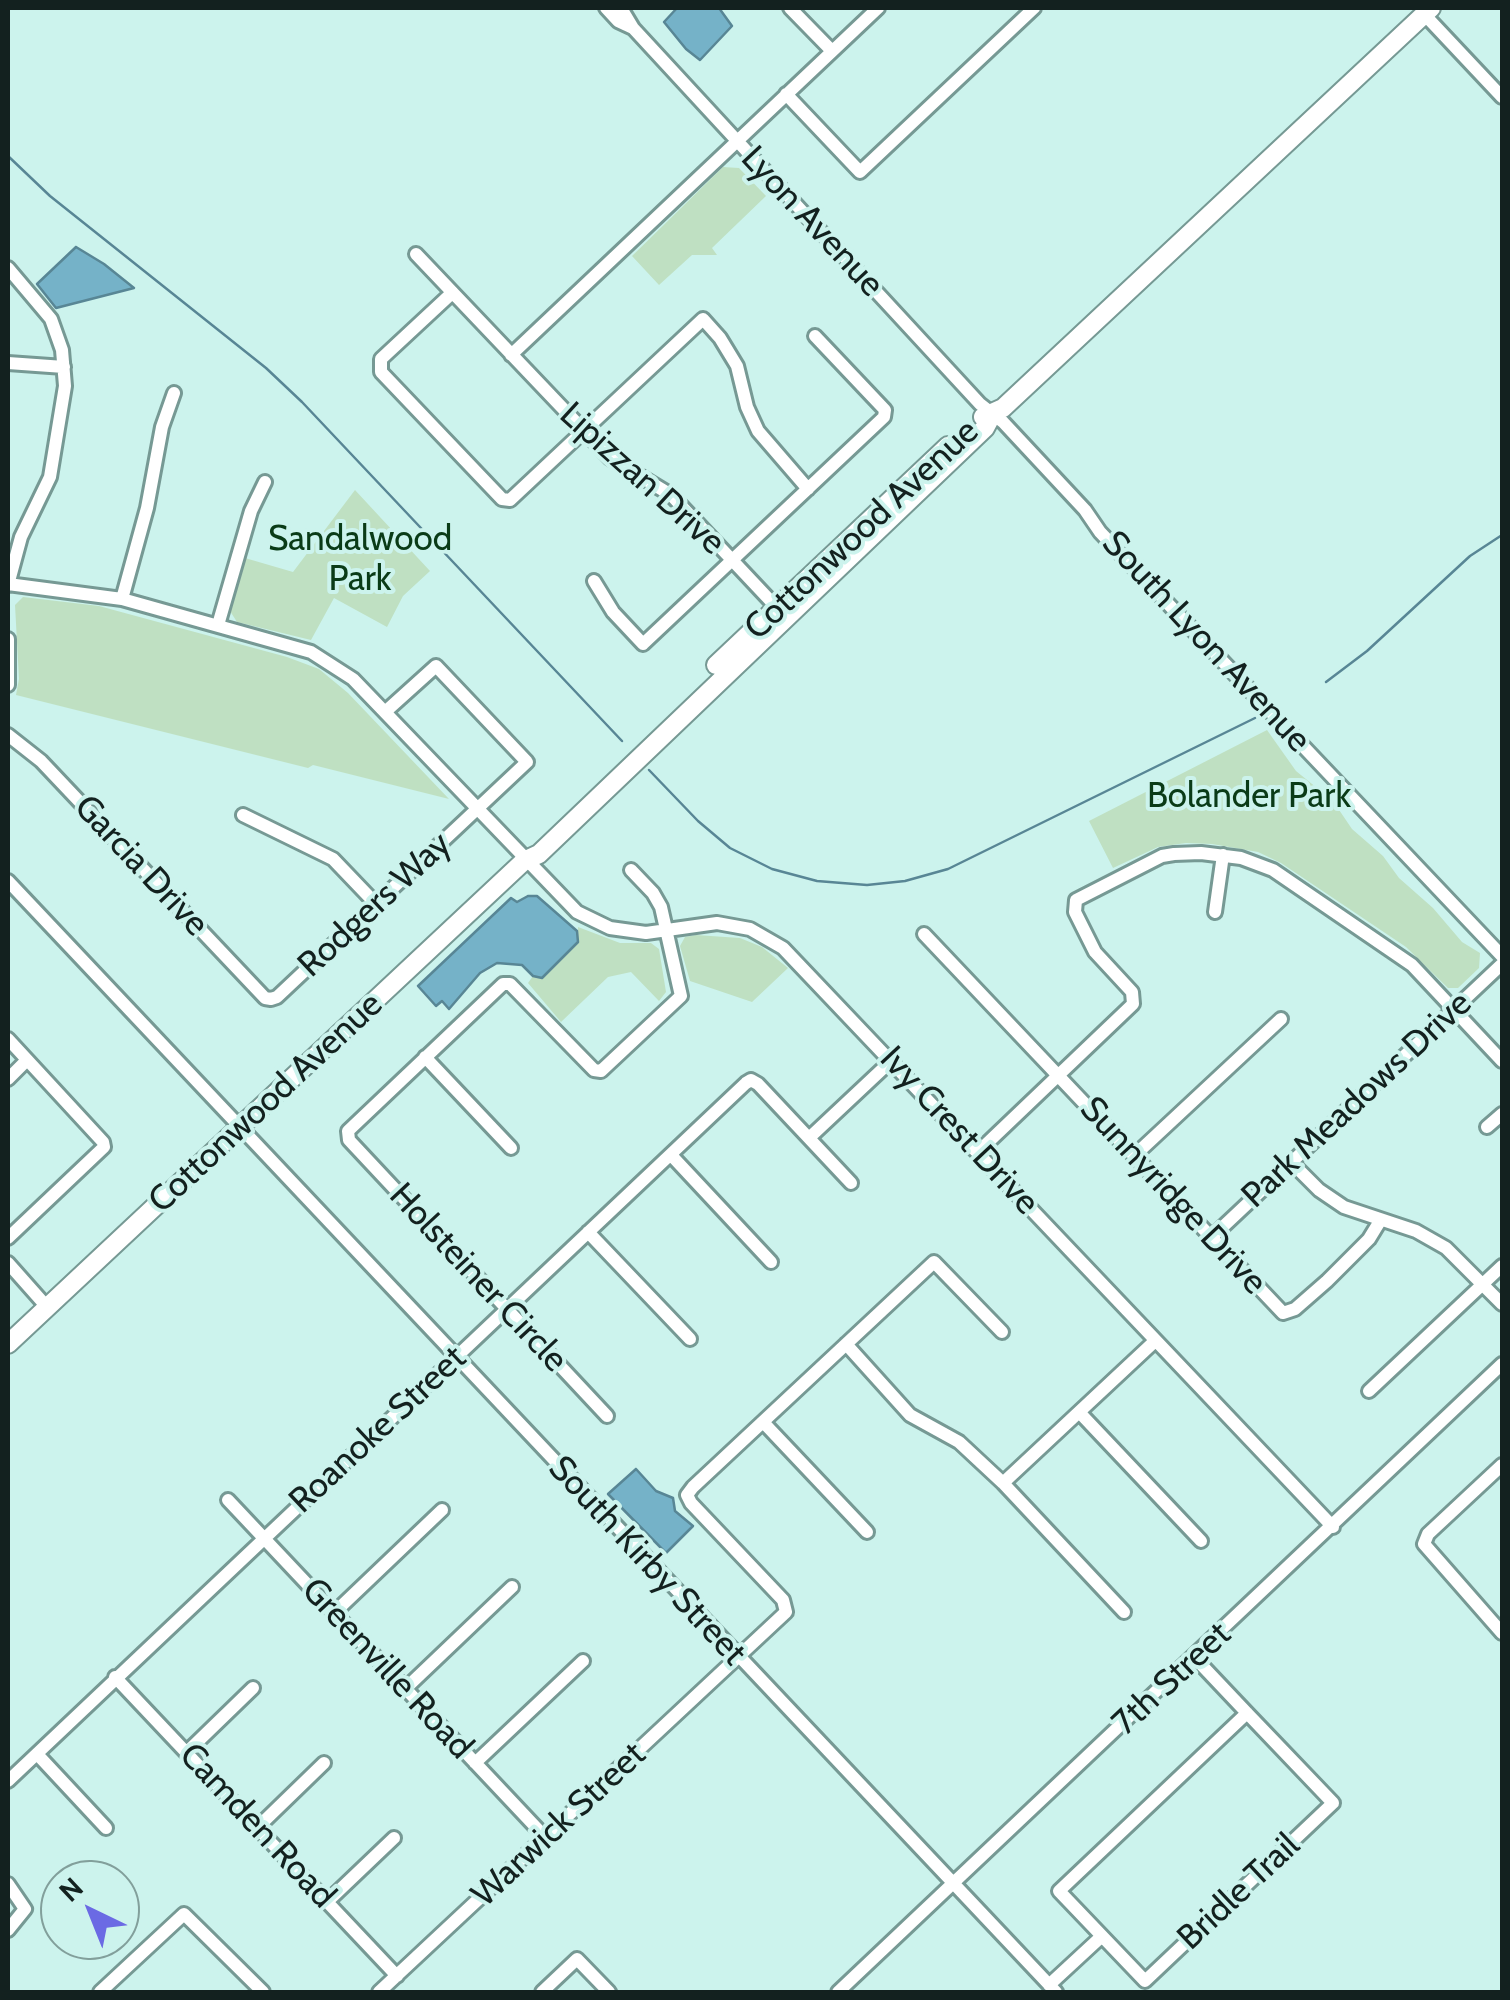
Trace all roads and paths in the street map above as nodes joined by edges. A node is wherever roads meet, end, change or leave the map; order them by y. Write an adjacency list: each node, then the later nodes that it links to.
1 (606, 8): 7 (street, Lyon Avenue)
2 (621, 8): 7 (street, Lyon Avenue)
3 (790, 8): 8 (street)
4 (878, 8): 8 (street)
5 (1034, 8): 9 (street)
6 (1428, 11): 10 (street); 20 (main road, Cottonwood Avenue)
7 (633, 28): 11 (street, Lyon Avenue)
8 (832, 52): 9 (street)
9 (786, 94): 11 (street)
10 (1502, 97)
11 (738, 140): 16 (street); 20 (street, Lyon Avenue)
12 (416, 254): 14 (street, Lipizzan Drive)
13 (8, 268): 18 (street)
14 (452, 293): 16 (street, Lipizzan Drive); 21 (street)
15 (815, 336): 23 (street)
16 (511, 355): 21 (street, Lipizzan Drive)
17 (8, 364): 18 (street)
18 (64, 368): 26 (street)
19 (174, 393): 27 (street)
20 (992, 415): 28 (main road, Cottonwood Avenue); 44 (street, South Lyon Avenue)
21 (583, 431): 23 (street); 24 (street, Lipizzan Drive)
22 (265, 482): 29 (street)
23 (808, 489): 24 (street)
24 (732, 561): 25 (street); 28 (street, Lipizzan Drive)
25 (594, 581)
26 (8, 584): 27 (street, Ivy Crest Drive)
27 (122, 599): 29 (street, Ivy Crest Drive)
28 (781, 612): 37 (main road, Cottonwood Avenue)
29 (218, 625): 32 (street, Ivy Crest Drive)
30 (8, 639): 31 (street)
31 (8, 685)
32 (385, 712): 34 (street, Ivy Crest Drive); 34 (street, Rodgers Way)
33 (8, 736): 45 (street, Garcia Drive)
34 (476, 810): 37 (street, Ivy Crest Drive); 40 (street, Rodgers Way)
35 (243, 815): 40 (street)
36 (1222, 855): 41 (street); 46 (street); 53 (street)
37 (524, 861): 42 (street, Ivy Crest Drive); 56 (main road, Cottonwood Avenue)
38 (631, 870): 42 (street)
39 (8, 881): 56 (street, South Kirby Street)
40 (376, 904): 45 (street, Rodgers Way)
41 (1215, 912)
42 (666, 930): 49 (street); 51 (street, Ivy Crest Drive)
43 (924, 934): 53 (street, Sunnyridge Drive)
44 (1502, 960): 46 (street, Park Meadows Drive)
45 (271, 999)
46 (1454, 1010): 52 (street); 63 (street, Park Meadows Drive)
47 (1281, 1019): 62 (street)
48 (8, 1039): 50 (street)
49 (425, 1057): 59 (street); 75 (street, Holsteiner Circle)
50 (27, 1060): 54 (street); 68 (street)
51 (892, 1060): 58 (street); 60 (street, Ivy Crest Drive)
52 (1502, 1062)
53 (1060, 1076): 60 (street); 62 (street, Sunnyridge Drive)
54 (8, 1078)
55 (1502, 1114): 57 (street)
56 (241, 1126): 74 (main road, Cottonwood Avenue); 81 (street, South Kirby Street)
57 (1488, 1128)
58 (809, 1138): 61 (street, Roanoke Street); 64 (street)
59 (510, 1148)
60 (979, 1151): 78 (street, Ivy Crest Drive)
61 (671, 1154): 66 (street, Roanoke Street); 69 (street)
62 (1135, 1156): 67 (street, Sunnyridge Drive)
63 (1291, 1162): 65 (street); 67 (street, Park Meadows Drive)
64 (851, 1183)
65 (1380, 1221): 67 (street, Sunnyridge Drive); 72 (street)
66 (588, 1232): 75 (street, Roanoke Street); 77 (street)
67 (1212, 1237)
68 (8, 1238)
69 (771, 1262)
70 (8, 1263): 74 (street)
71 (1502, 1266): 72 (street)
72 (1484, 1284): 73 (street); 83 (street)
73 (1502, 1304)
74 (48, 1307): 79 (main road, Cottonwood Avenue)
75 (506, 1309): 81 (street, Roanoke Street); 85 (street, Holsteiner Circle)
76 (1002, 1332): 80 (street)
77 (690, 1339)
78 (1156, 1340): 84 (street); 91 (street, Ivy Crest Drive)
79 (8, 1344)
80 (846, 1344): 86 (street); 88 (street)
81 (456, 1356): 93 (street, Roanoke Street); 99 (street, South Kirby Street)
82 (1502, 1364): 91 (street, 7th Street)
83 (1368, 1391)
84 (1080, 1412): 88 (street); 94 (street)
85 (607, 1416)
86 (763, 1422): 92 (street); 99 (street, Warwick Street)
87 (1500, 1472): 98 (street)
88 (1003, 1483): 96 (street)
89 (228, 1500): 93 (street, Greenville Road)
90 (442, 1510): 97 (street)
91 (1333, 1527): 100 (street, 7th Street)
92 (867, 1532)
93 (264, 1538): 97 (street, Greenville Road); 102 (street, Roanoke Street)
94 (1200, 1541)
95 (512, 1587): 104 (street)
96 (1124, 1612)
97 (334, 1613): 104 (street, Greenville Road)
98 (1502, 1633)
99 (738, 1658): 114 (street, Warwick Street); 116 (street, South Kirby Street)
100 (1195, 1658): 105 (street); 116 (street, 7th Street)
101 (583, 1661): 109 (street)
102 (116, 1677): 106 (street, Camden Road); 107 (street, Roanoke Street)
103 (253, 1688): 106 (street)
104 (405, 1688): 109 (street, Greenville Road)
105 (1247, 1713): 119 (street); 119 (street, Bridle Trail)
106 (187, 1752): 111 (street, Camden Road)
107 (37, 1754): 110 (street, Roanoke Street); 112 (street)
108 (324, 1763): 111 (street)
109 (476, 1763): 114 (street, Greenville Road)
110 (8, 1780)
111 (258, 1826): 117 (street, Camden Road)
112 (106, 1828)
113 (394, 1838): 117 (street)
114 (546, 1838): 120 (street, Warwick Street)
115 (8, 1884): 118 (street)
116 (954, 1886): 121 (street, South Kirby Street); 127 (street, 7th Street)
117 (328, 1902): 120 (street, Camden Road)
118 (8, 1930)
119 (1102, 1936): 121 (street)
120 (397, 1976): 124 (street, Warwick Street)
121 (1053, 1989)
122 (106, 1990): 123 (street)
123 (263, 1992)
124 (379, 1992)
125 (542, 1992): 126 (street)
126 (609, 1992)
127 (838, 1992)

